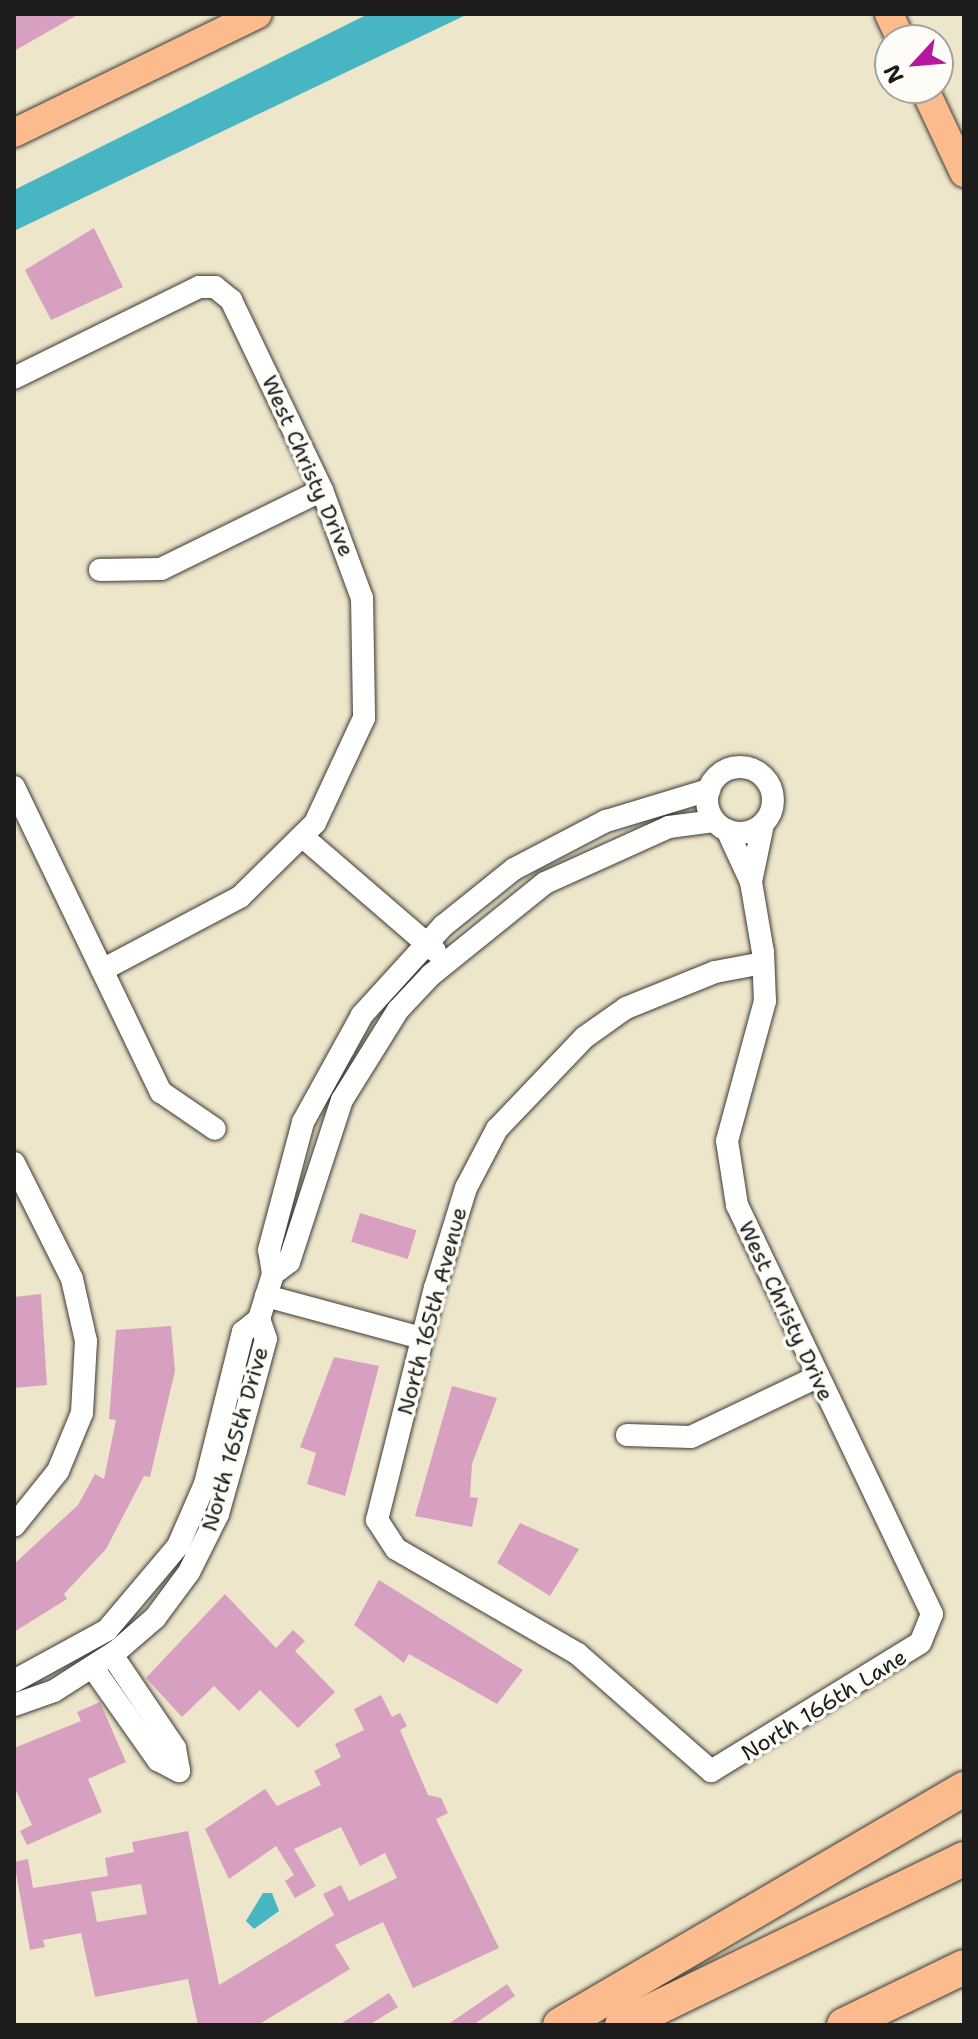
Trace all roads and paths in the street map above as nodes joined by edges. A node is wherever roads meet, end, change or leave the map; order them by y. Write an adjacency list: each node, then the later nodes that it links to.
1 (258, 14): 3 (main road)
2 (932, 104): 4 (main road)
3 (14, 133)
4 (964, 173)
5 (14, 378): 6 (street, West Christy Drive)
6 (322, 490): 7 (street); 12 (street, West Christy Drive)
7 (100, 570)
8 (14, 787): 17 (street)
9 (709, 790): 10 (street); 11 (street); 14 (street)
10 (763, 824): 11 (street); 13 (street)
11 (721, 825): 13 (street); 15 (street)
12 (303, 837): 14 (street); 17 (street, West Christy Drive)
13 (751, 882): 16 (street, West Christy Drive)
14 (426, 943): 15 (street); 20 (street)
15 (446, 961): 20 (street)
16 (763, 963): 22 (street, North 165th Avenue); 23 (street, West Christy Drive)
17 (102, 970): 18 (street)
18 (215, 1129)
19 (14, 1163): 25 (street)
20 (270, 1285): 21 (street, North 165th Drive); 22 (street)
21 (259, 1319): 27 (street, North 165th Drive); 28 (street, North 165th Drive)
22 (422, 1338): 29 (street, North 165th Avenue)
23 (817, 1377): 24 (street); 26 (street, West Christy Drive)
24 (627, 1435)
25 (14, 1526)
26 (929, 1629): 29 (street, North 166th Lane)
27 (14, 1681)
28 (14, 1705)
29 (711, 1771)
30 (964, 1789): 33 (highway)
31 (964, 1859): 34 (highway)
32 (964, 1967): 35 (highway)
33 (560, 2025)
34 (622, 2025)
35 (844, 2025)

